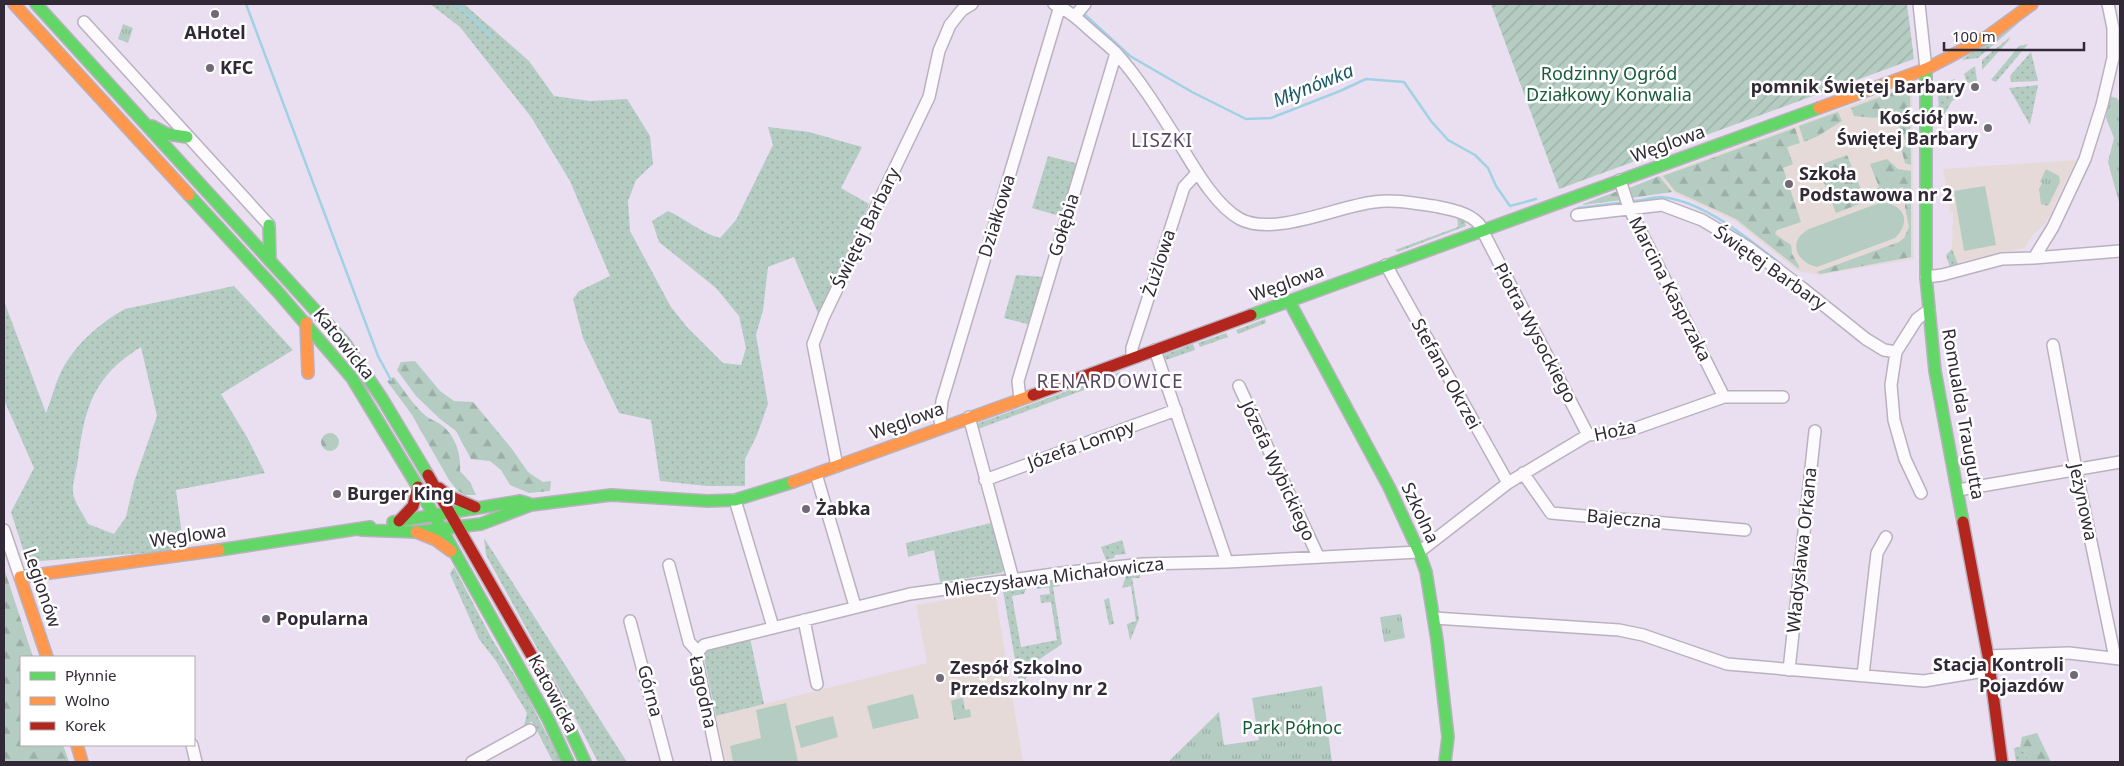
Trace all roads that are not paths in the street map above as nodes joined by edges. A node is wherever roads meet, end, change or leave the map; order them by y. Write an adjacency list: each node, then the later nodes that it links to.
1 (14, 4): 26 (street, Katowicka)
2 (36, 4): 12 (street, Katowicka)
3 (972, 4): 42 (street, Świętej Barbary)
4 (1919, 4): 11 (street)
5 (2032, 4): 11 (street, Węglowa)
6 (2108, 4): 20 (street)
7 (1057, 5): 8 (street); 38 (street, Działkowa)
8 (1080, 10): 10 (street)
9 (84, 22): 13 (street)
10 (1116, 53): 14 (street); 35 (street, Gołębia)
11 (1926, 69): 15 (street, Węglowa); 23 (street, Romualda Traugutta)
12 (145, 123): 13 (street); 21 (street, Katowicka)
13 (187, 137): 21 (street)
14 (1197, 172): 18 (street); 30 (street, Żużlowa)
15 (1620, 180): 16 (street, Marcina Kasprzaka); 18 (street, Węglowa)
16 (1628, 208): 17 (street, Świętej Barbary); 29 (street, Świętej Barbary); 33 (street, Marcina Kasprzaka)
17 (1577, 215)
18 (1482, 230): 22 (street, Węglowa); 40 (street, Piotra Wysockiego)
19 (2120, 250): 20 (street)
20 (2034, 258): 23 (street)
21 (270, 260): 48 (street, Katowicka)
22 (1386, 265): 24 (street, Węglowa); 47 (street, Stefana Okrzei)
23 (1926, 277): 25 (street, Romualda Traugutta)
24 (1289, 301): 28 (street, Węglowa); 65 (street, Szkolna)
25 (1928, 310): 29 (street); 50 (street, Romualda Traugutta)
26 (306, 323): 31 (street); 49 (street, Katowicka)
27 (2053, 345): 43 (street, Jeżynowa)
28 (1155, 350): 30 (street, Węglowa); 36 (street)
29 (1896, 352): 51 (street)
30 (1132, 358): 35 (street, Węglowa)
31 (308, 373)
32 (1238, 386): 66 (street, Józefa Wybickiego)
33 (1724, 397): 34 (street, Hoża); 40 (street, Hoża)
34 (1783, 397)
35 (1020, 398): 37 (street, Węglowa)
36 (1176, 410): 46 (street, Józefa Lompy); 68 (street)
37 (969, 417): 38 (street, Węglowa); 46 (street)
38 (942, 427): 42 (street, Węglowa)
39 (1815, 431): 81 (street, Władysława Orkana)
40 (1588, 435): 44 (street, Hoża)
41 (2120, 462): 43 (street)
42 (837, 466): 45 (street, Węglowa)
43 (2076, 469): 50 (street); 80 (street, Jeżynowa)
44 (1523, 473): 47 (street, Hoża); 62 (street, Bajeczna)
45 (816, 474): 52 (street, Węglowa); 72 (street)
46 (985, 480): 71 (street)
47 (1508, 483): 65 (street, Hoża)
48 (436, 486): 54 (street); 55 (street, Katowicka)
49 (418, 487): 56 (street, Katowicka); 57 (street)
50 (1958, 490): 79 (street, Romualda Traugutta)
51 (1921, 494)
52 (736, 500): 53 (street, Węglowa); 76 (street)
53 (531, 504): 54 (street, Węglowa); 58 (street, Węglowa)
54 (475, 507): 55 (street, Węglowa)
55 (451, 513): 56 (street, Węglowa); 58 (street, Katowicka)
56 (434, 516): 57 (street, Węglowa); 59 (street, Katowicka)
57 (399, 521): 61 (street, Węglowa)
58 (458, 527): 59 (street, Węglowa); 92 (street, Katowicka)
59 (442, 529): 63 (street, Węglowa); 67 (street, Katowicka)
60 (4, 530): 70 (street, Legionów)
61 (361, 530): 63 (street, Węglowa); 70 (street, Węglowa)
62 (1745, 530)
63 (416, 532): 67 (street)
64 (1886, 537): 83 (street)
65 (1419, 552): 66 (street, Mieczysława Michałowicza); 73 (street, Szkolna)
66 (1318, 556): 68 (street, Mieczysława Michałowicza)
67 (458, 558): 91 (street, Katowicka)
68 (1228, 562): 71 (street, Mieczysława Michałowicza)
69 (669, 565): 77 (street, Łagodna)
70 (20, 577): 78 (street, Legionów)
71 (1013, 579): 72 (street, Mieczysława Michałowicza)
72 (856, 606): 74 (street, Mieczysława Michałowicza)
73 (1434, 618): 81 (street); 95 (street, Szkolna)
74 (804, 620): 76 (street, Mieczysława Michałowicza); 84 (street)
75 (630, 621): 93 (street, Górna)
76 (773, 628): 77 (street, Mieczysława Michałowicza)
77 (698, 652): 94 (street, Łagodna)
78 (47, 656)
79 (1988, 656): 80 (street); 82 (street, Romualda Traugutta)
80 (2118, 659)
81 (1789, 670): 83 (street)
82 (1990, 670): 83 (street); 96 (street, Romualda Traugutta)
83 (1863, 675)
84 (817, 684)
85 (530, 730): 90 (street)
86 (77, 746): 88 (street)
87 (192, 746): 89 (street)
88 (82, 762)
89 (196, 762)
90 (472, 762)
91 (568, 762)
92 (585, 762)
93 (667, 762)
94 (718, 762)
95 (1445, 762)
96 (2002, 762)

